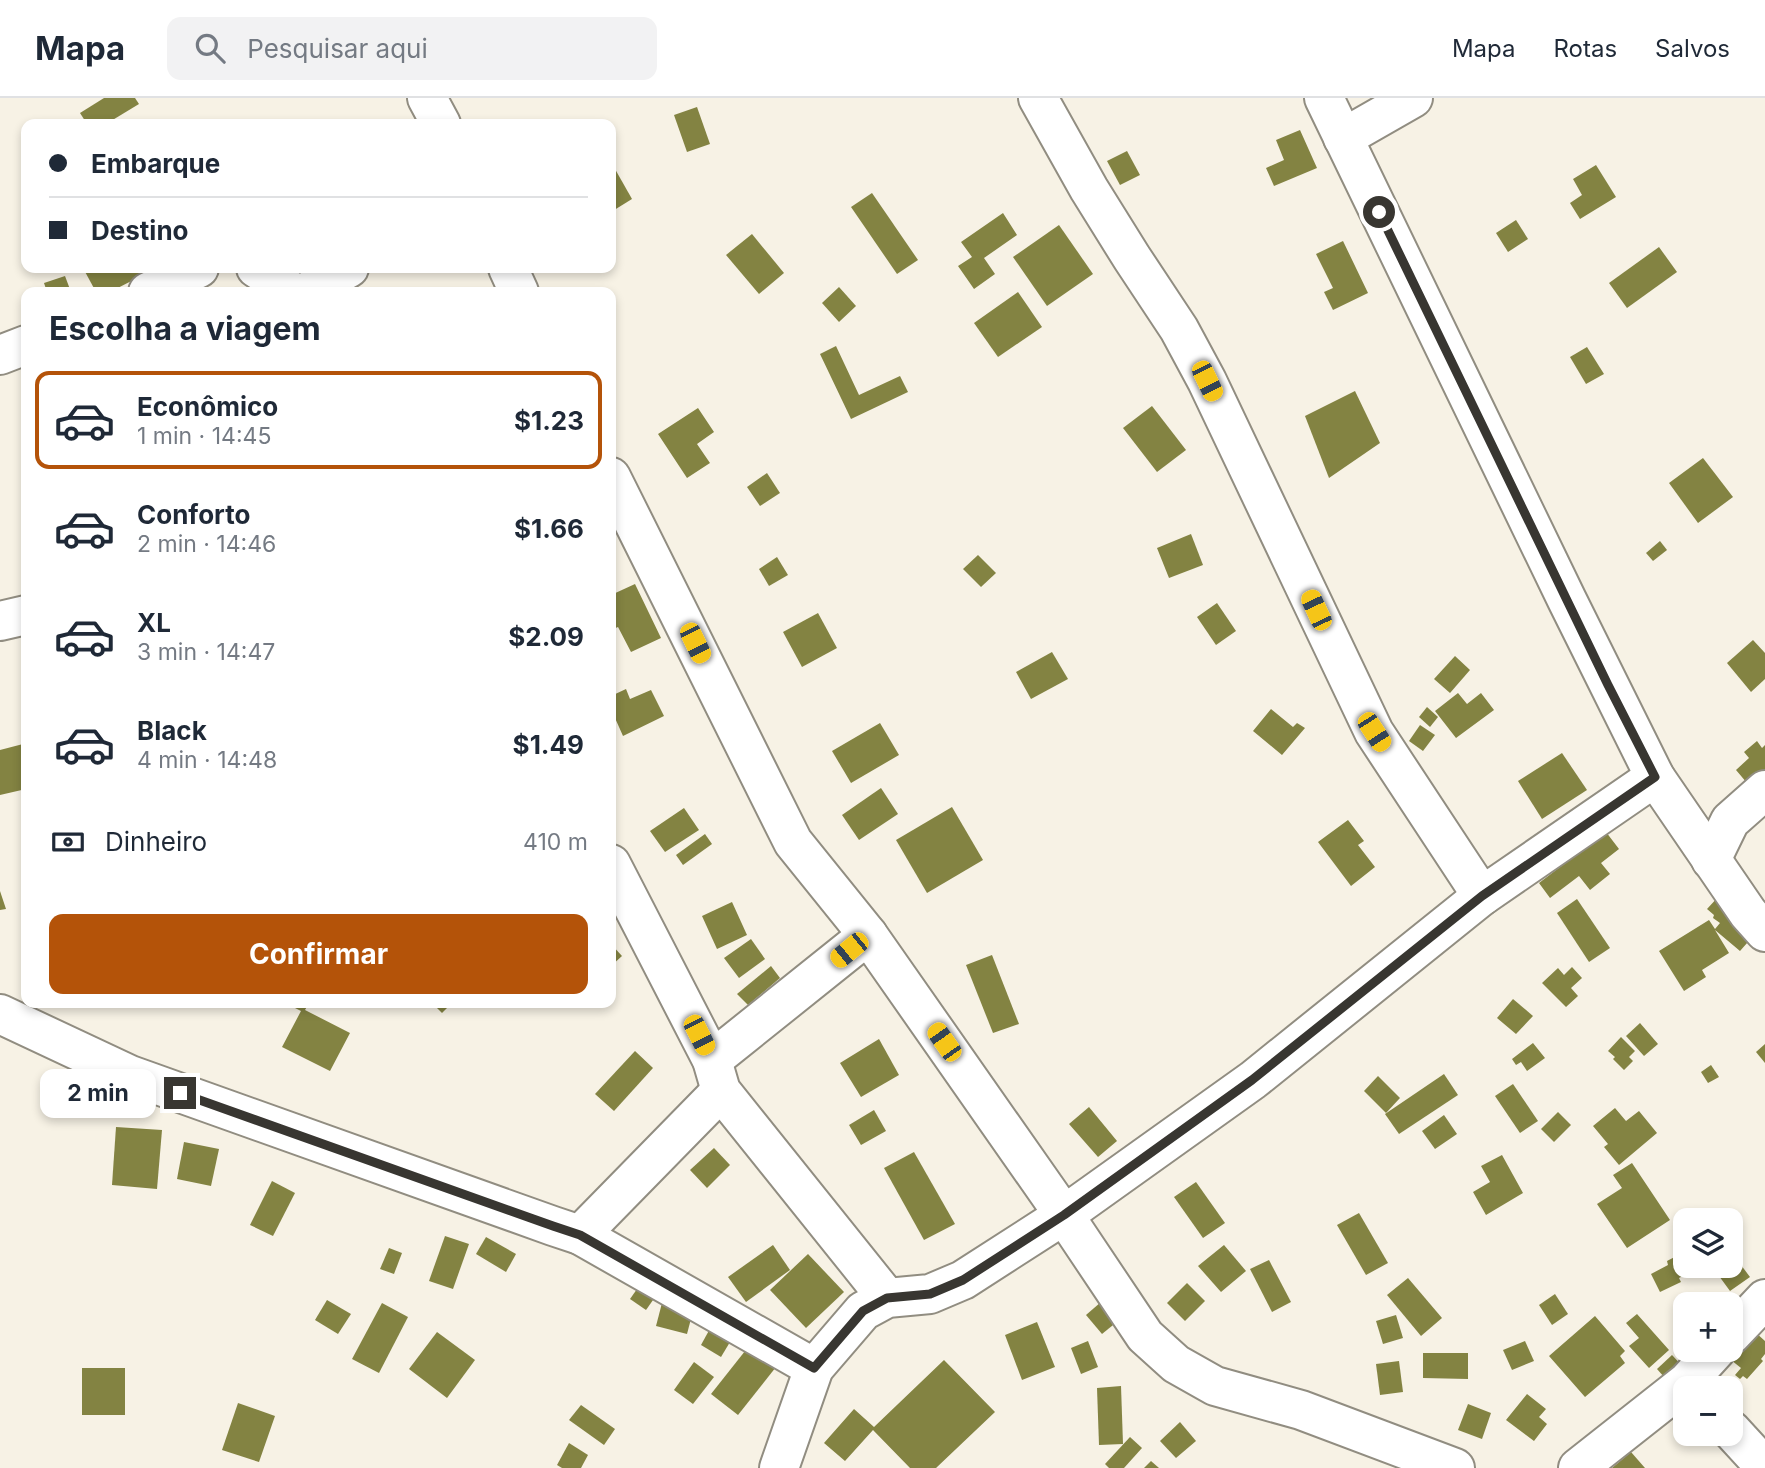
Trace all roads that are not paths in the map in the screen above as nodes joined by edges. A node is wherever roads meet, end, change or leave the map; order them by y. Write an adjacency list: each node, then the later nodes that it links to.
1 (427, 98): 5 (street)
2 (1038, 98): 22 (street)
3 (1324, 98): 6 (street)
4 (1413, 98): 6 (street)
5 (438, 119)
6 (1343, 138): 18 (street)
7 (188, 273): 10 (street)
8 (264, 273): 11 (street)
9 (340, 273): 12 (street)
10 (159, 287)
11 (285, 287)
12 (315, 287)
13 (21, 347): 14 (street)
14 (0, 355)
15 (616, 487): 24 (street)
16 (21, 616): 17 (street)
17 (0, 621)
18 (1655, 777): 20 (street); 22 (street)
19 (1765, 790): 20 (street)
20 (1711, 860): 23 (street)
21 (616, 874): 26 (street)
22 (1482, 896): 27 (street)
23 (1765, 932)
24 (868, 934): 26 (street); 27 (street)
25 (0, 1014): 28 (street)
26 (716, 1075): 28 (street); 29 (street)
27 (1064, 1215): 29 (street); 39 (street)
28 (580, 1235): 33 (street)
29 (887, 1298): 33 (street)
30 (1765, 1299): 31 (street)
31 (1743, 1322)
32 (1707, 1362): 34 (street)
33 (814, 1368): 38 (street)
34 (1696, 1376)
35 (1673, 1397): 40 (street)
36 (1743, 1443): 37 (street)
37 (1765, 1467)
38 (779, 1468)
39 (1455, 1468)
40 (1578, 1468)

